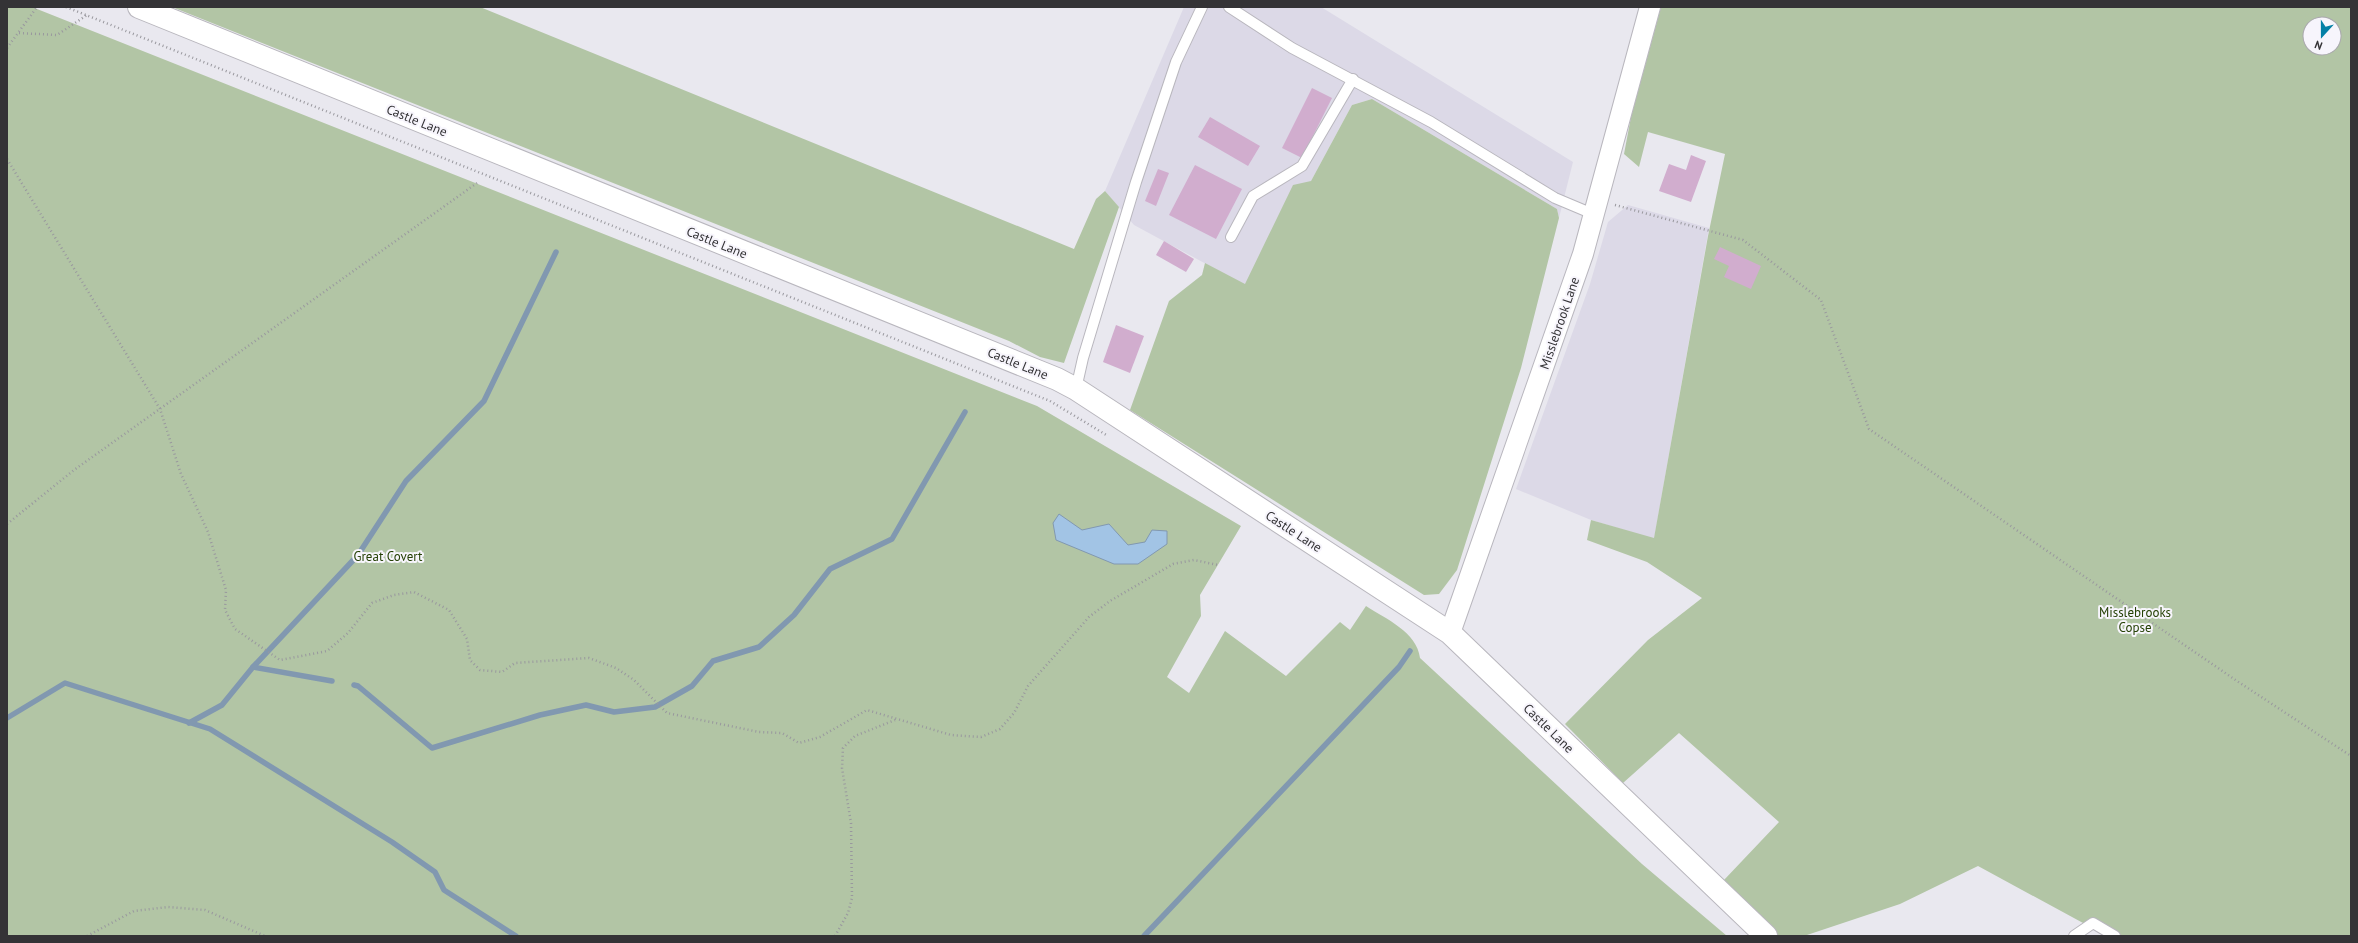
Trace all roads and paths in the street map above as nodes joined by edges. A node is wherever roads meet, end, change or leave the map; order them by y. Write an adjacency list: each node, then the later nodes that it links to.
1 (37, 7): 8 (path)
2 (66, 7): 7 (path)
3 (139, 7): 15 (street, Castle Lane)
4 (1202, 7): 15 (lane)
5 (1229, 7): 10 (lane)
6 (1650, 7): 13 (street, Misslebrook Lane)
7 (87, 15): 8 (path); 17 (path)
8 (19, 33): 9 (path)
9 (7, 48)
10 (1353, 79): 13 (lane); 14 (lane)
11 (7, 159): 16 (path)
12 (477, 183): 16 (path)
13 (1596, 206): 20 (street, Misslebrook Lane); 22 (path)
14 (1231, 237)
15 (1076, 389): 20 (street, Castle Lane)
16 (160, 409): 18 (path); 21 (path)
17 (1112, 438)
18 (7, 524)
19 (1218, 565): 21 (path)
20 (1450, 633): 26 (street, Castle Lane)
21 (895, 720): 25 (path)
22 (2351, 756)
23 (87, 936): 24 (path)
24 (265, 936)
25 (835, 936)
26 (1766, 936)
27 (2074, 936): 28 (lane)
28 (2115, 936)

